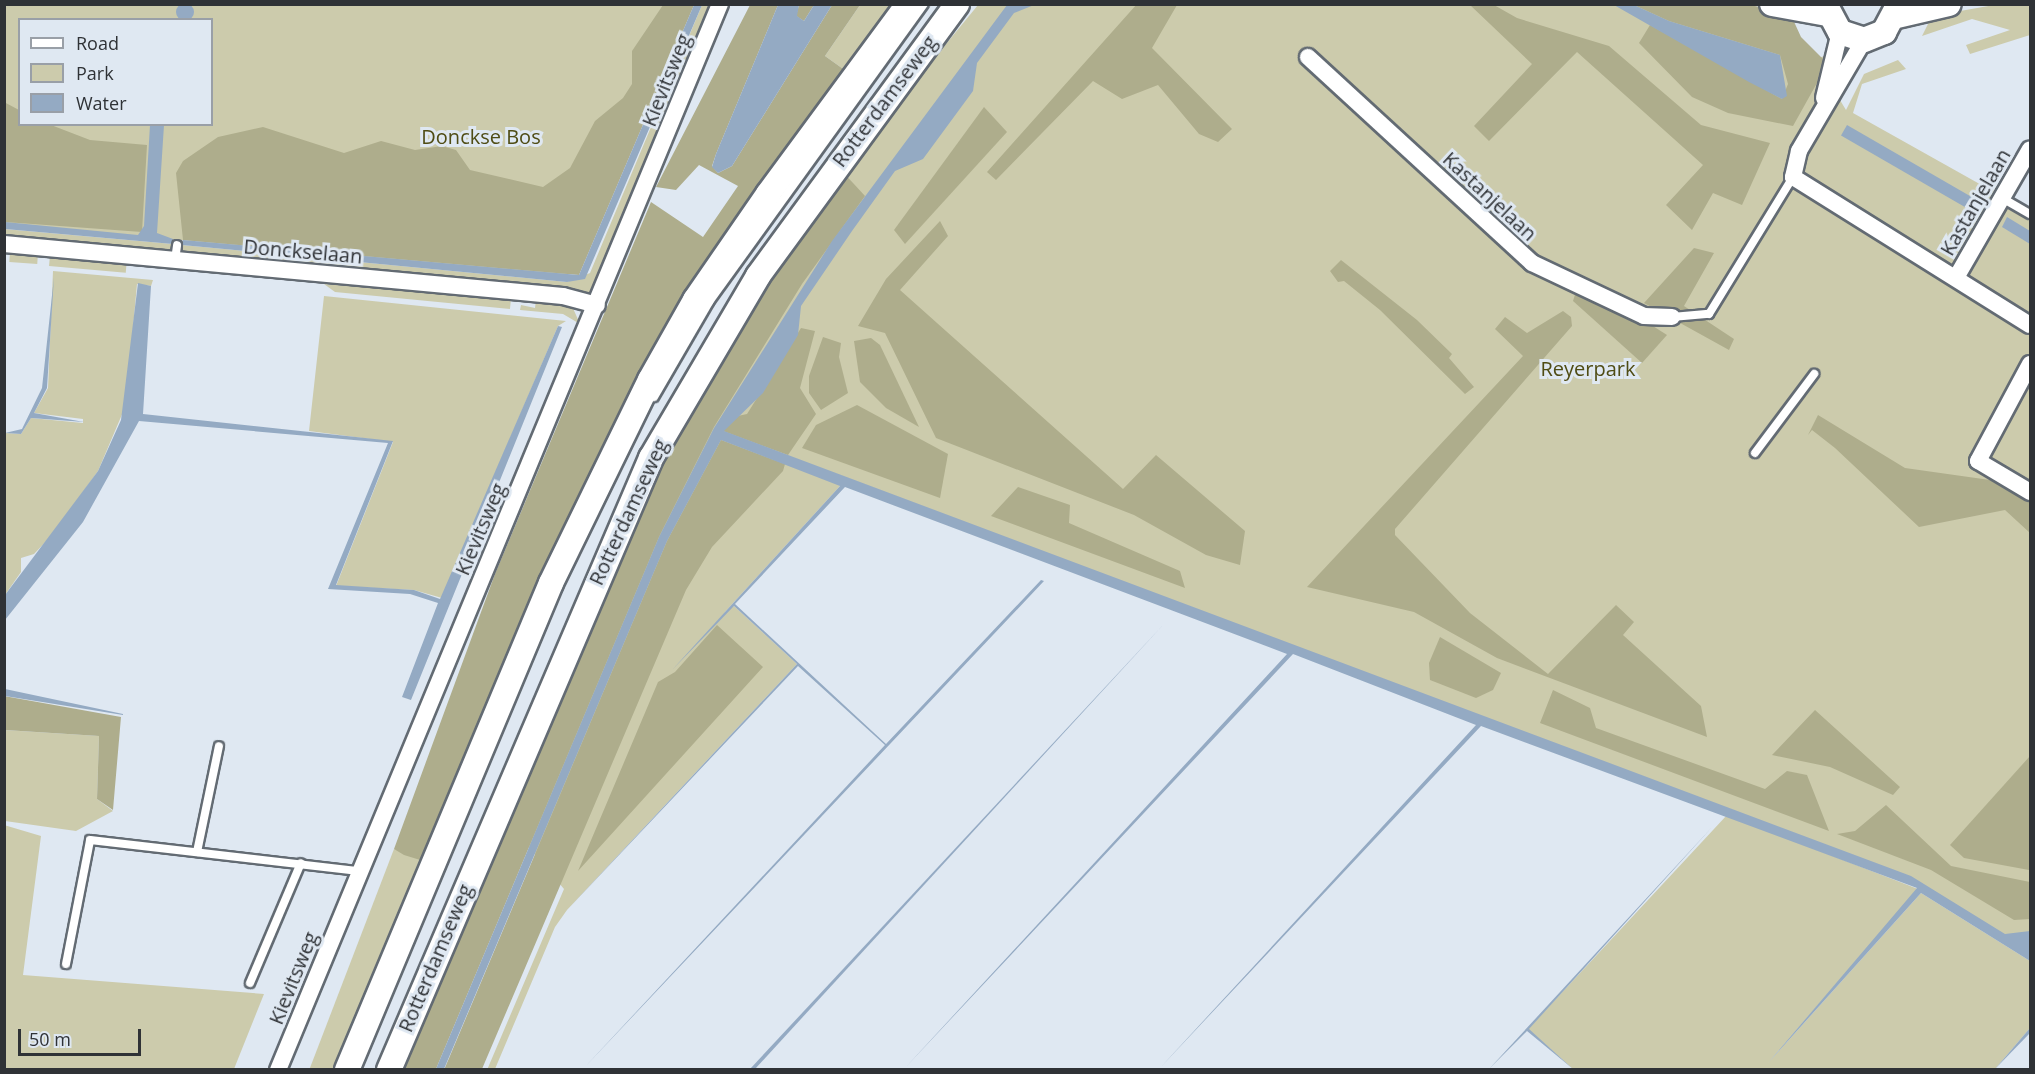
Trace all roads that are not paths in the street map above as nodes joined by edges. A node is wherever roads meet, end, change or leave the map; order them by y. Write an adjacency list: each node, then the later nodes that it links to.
1 (720, 4): 18 (street, Kievitsweg)
2 (908, 4): 32 (main road, Rotterdamseweg)
3 (924, 4): 33 (lane, Rotterdamseweg)
4 (957, 4): 34 (main road, Rotterdamseweg)
5 (1772, 4): 8 (main road)
6 (1949, 4): 7 (main road)
7 (1898, 10): 9 (main road)
8 (1831, 17): 9 (main road); 11 (street)
9 (1864, 40): 11 (street)
10 (1308, 57): 19 (street, Kastanjelaan)
11 (1823, 107): 13 (street)
12 (2031, 149): 14 (street, Kastanjelaan)
13 (1793, 177): 17 (street, Kastanjelaan); 19 (lane)
14 (2002, 198): 15 (lane); 17 (street, Kastanjelaan)
15 (2031, 214)
16 (4, 244): 18 (street, Donckselaan)
17 (1957, 276): 20 (street, Kastanjelaan)
18 (597, 306): 28 (street, Kievitsweg)
19 (1672, 316)
20 (2031, 325)
21 (2031, 364): 24 (street)
22 (1814, 374): 23 (lane)
23 (1755, 453)
24 (2031, 492)
25 (219, 746): 26 (lane)
26 (196, 852): 27 (lane); 29 (lane)
27 (301, 863): 28 (lane); 30 (lane)
28 (359, 871): 31 (street, Kievitsweg)
29 (66, 964)
30 (250, 983)
31 (278, 1070)
32 (347, 1070)
33 (360, 1070)
34 (389, 1070)

